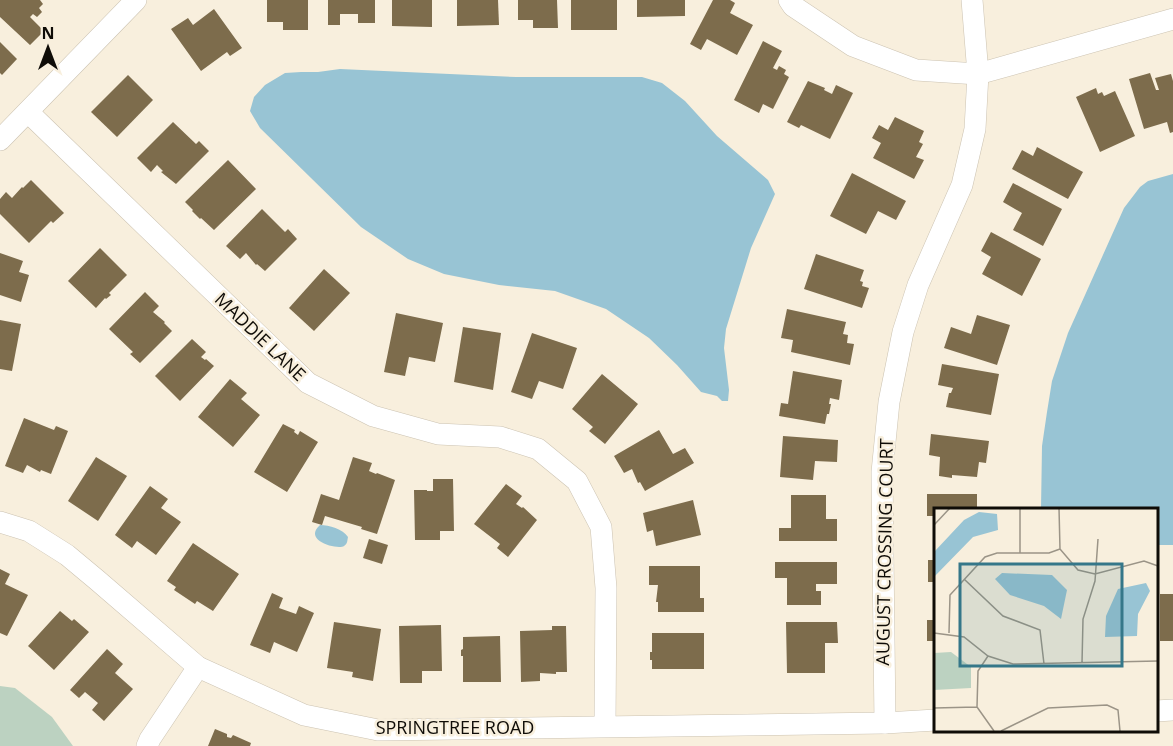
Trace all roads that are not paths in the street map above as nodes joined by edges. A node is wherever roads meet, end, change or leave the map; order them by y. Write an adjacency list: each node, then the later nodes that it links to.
1 (136, 0): 6 (street)
2 (789, 0): 5 (street)
3 (972, 0): 5 (street, AUGUST CROSSING COURT)
4 (1173, 19): 5 (street)
5 (978, 74): 13 (street, AUGUST CROSSING COURT)
6 (28, 112): 7 (street); 14 (street, MADDIE LANE)
7 (0, 140)
8 (0, 522): 9 (street, SPRINGTREE ROAD)
9 (198, 667): 14 (street, SPRINGTREE ROAD); 15 (street)
10 (1173, 710): 11 (street)
11 (1158, 711)
12 (934, 720): 13 (street, SPRINGTREE ROAD)
13 (885, 723): 14 (street, SPRINGTREE ROAD)
14 (605, 726)
15 (147, 746)

